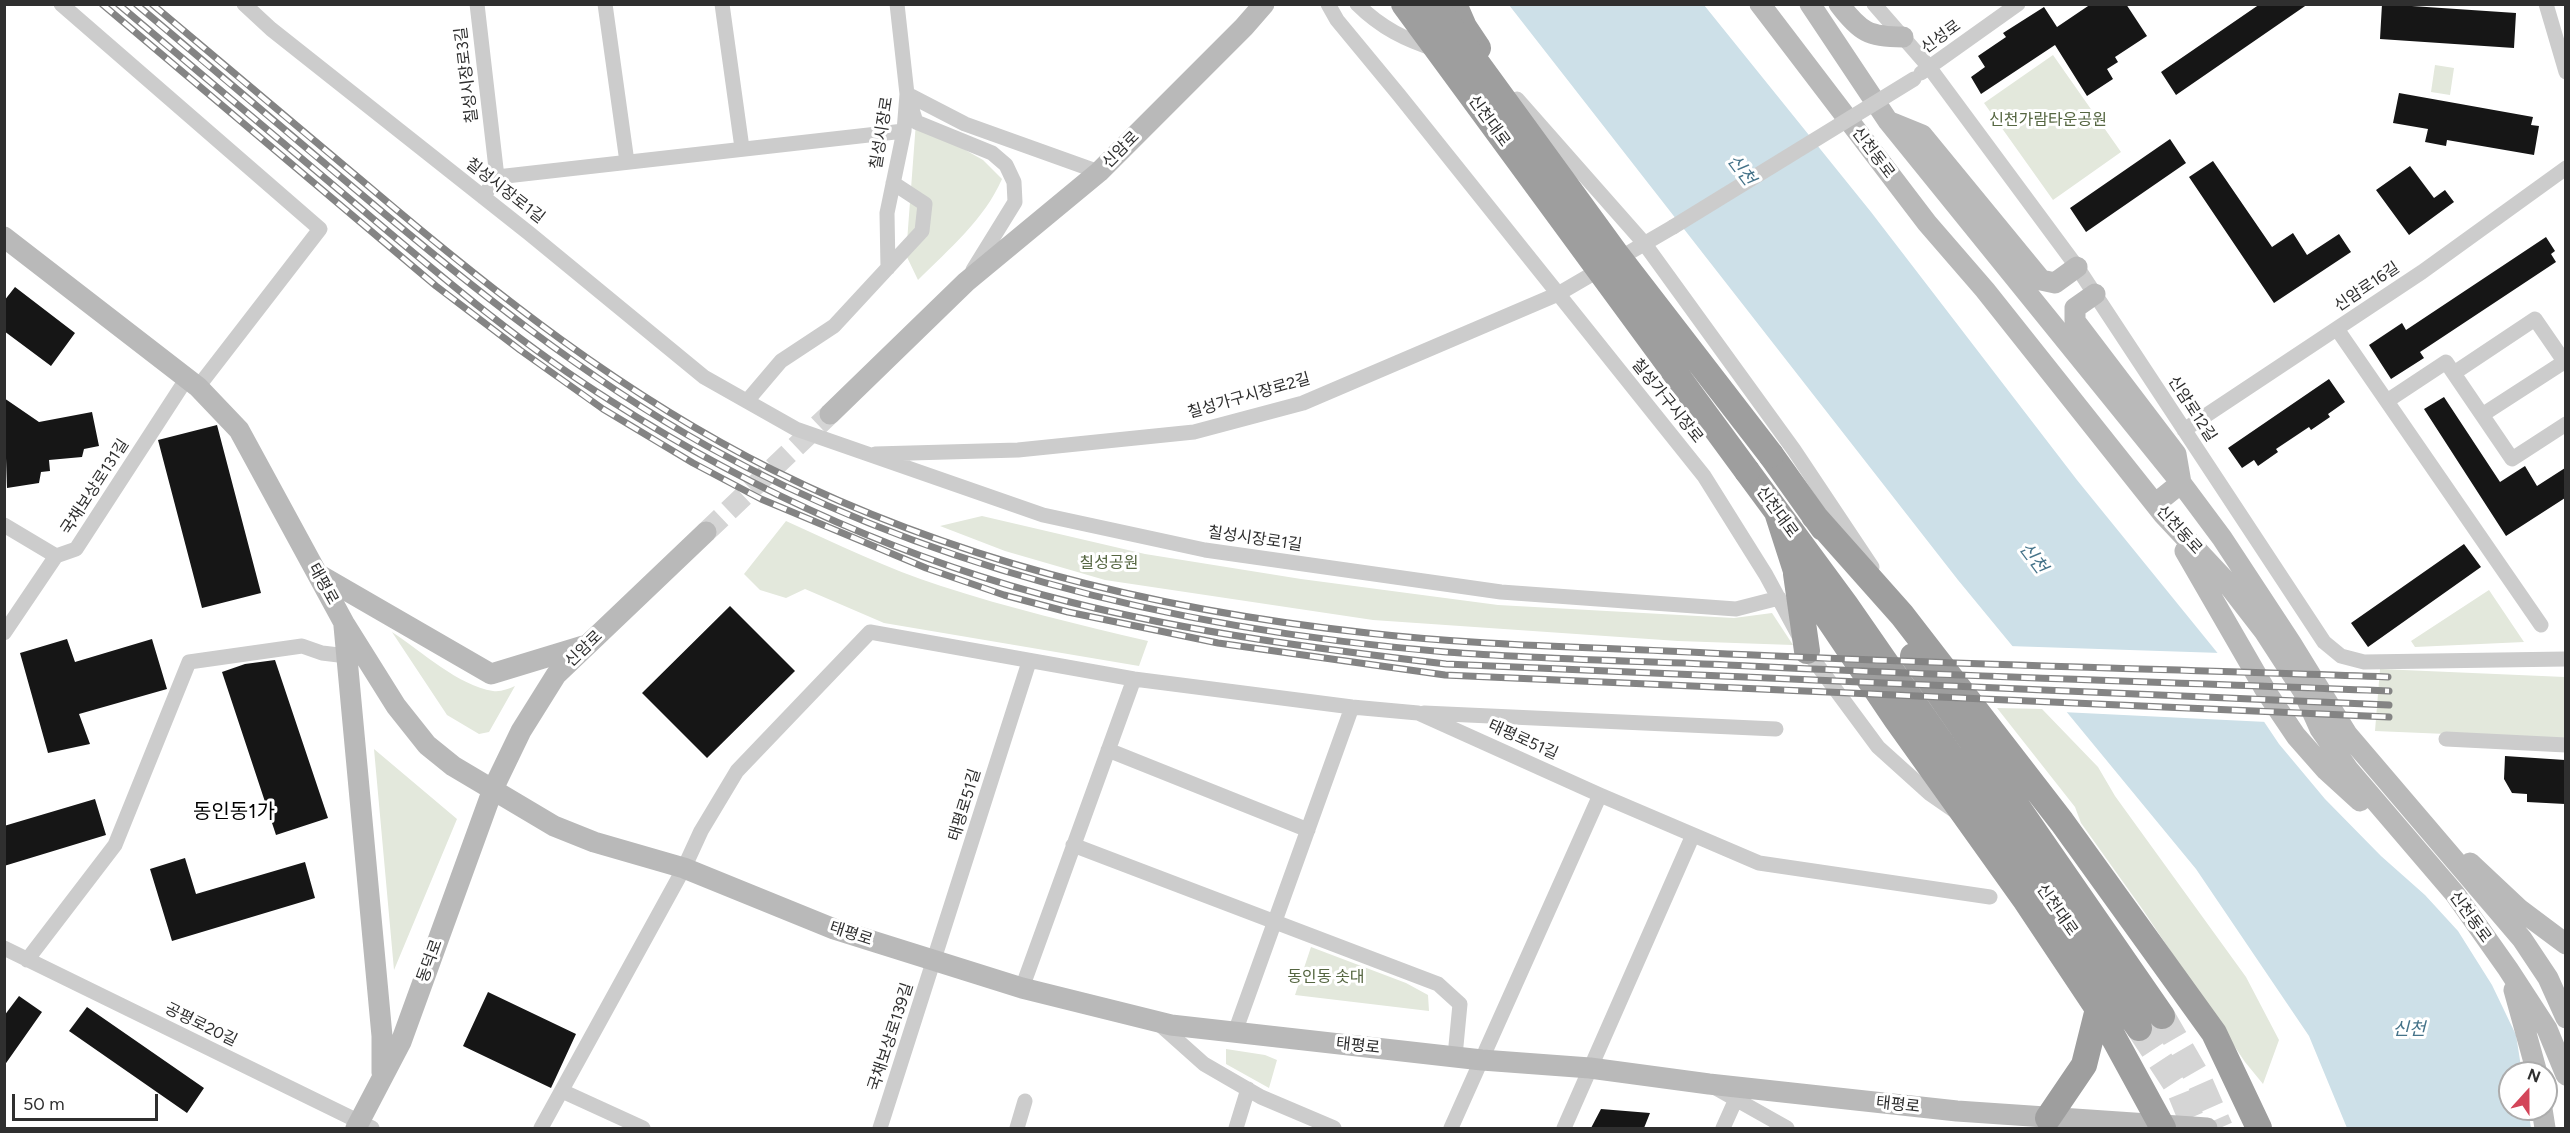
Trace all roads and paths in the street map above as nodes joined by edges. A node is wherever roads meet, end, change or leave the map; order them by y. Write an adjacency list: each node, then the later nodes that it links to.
1 (61, 4): 43 (street, 국채보상로131길)
2 (244, 4): 32 (street, 칠성시장로1길)
3 (477, 4): 30 (street, 칠성시장로3길)
4 (605, 4): 27 (street)
5 (722, 4): 26 (street)
6 (897, 4): 23 (street, 칠성시장로)
7 (1264, 4): 29 (main road, 신암로)
8 (1328, 4): 38 (street, 칠성가구시장로)
9 (1358, 4): 22 (street)
10 (1404, 4): 53 (highway, 신천대로, bridge)
11 (1434, 4): 54 (highway, 신천대로, bridge)
12 (1455, 4): 22 (highway)
13 (1760, 4): 52 (main road, 신천동로)
14 (1810, 4): 24 (main road, 신천동로)
15 (1839, 4): 19 (main road)
16 (1874, 4): 19 (street, 신암로12길)
17 (2018, 4): 20 (street, 신성로)
18 (2546, 4): 21 (street)
19 (1903, 37): 20 (street, 신암로12길)
20 (1929, 68): 34 (street, 신성로, bridge); 35 (street, 신암로12길)
21 (2565, 72)
22 (1498, 79): 34 (street)
23 (907, 94): 25 (street, 칠성시장로); 29 (street); 37 (street, 신암로)
24 (1888, 121): 35 (main road); 51 (main road, 신천동로)
25 (904, 131): 26 (street); 31 (street, 칠성시장로)
26 (742, 148): 27 (street)
27 (627, 162): 30 (street)
28 (2565, 168): 40 (street, 신암로16길)
29 (1099, 172): 37 (main road, 신암로)
30 (497, 177): 32 (street)
31 (893, 183): 36 (street, 칠성시장로); 36 (street)
32 (483, 197): 44 (street, 칠성시장로1길)
33 (4, 237): 43 (main road, 태평로)
34 (1644, 243): 38 (street, 칠성가구시장로2길); 64 (street)
35 (2077, 267): 39 (street, 신암로12길)
36 (888, 268): 44 (street)
37 (966, 282): 46 (main road, 신암로)
38 (1558, 294): 50 (street, 칠성가구시장로2길); 60 (street, 칠성가구시장로)
39 (2095, 294): 49 (street, 신암로12길); 51 (main road)
40 (2337, 329): 45 (street); 49 (street, 신암로16길)
41 (2565, 363): 42 (street); 47 (street)
42 (2454, 373): 45 (street); 47 (street)
43 (193, 383): 57 (street, 국채보상로131길); 59 (main road, 태평로)
44 (747, 401): 50 (street, 칠성시장로1길)
45 (2387, 401): 62 (street)
46 (830, 414)
47 (2482, 415): 48 (street)
48 (2565, 424)
49 (2184, 430): 68 (street, 신암로12길)
50 (866, 454): 60 (street, 칠성시장로1길)
51 (2181, 483): 52 (main road); 81 (main road, 신천동로)
52 (2159, 509): 84 (main road, 신천동로); 84 (main road)
53 (1777, 512): 58 (highway); 99 (highway, 신천대로)
54 (1814, 516): 64 (highway); 96 (highway, 신천대로)
55 (4, 525): 57 (street)
56 (706, 532): 65 (main road, 신암로)
57 (56, 556): 63 (street, 국채보상로131길)
58 (1796, 570): 66 (highway); 79 (highway)
59 (317, 573): 61 (main road, 태평로); 65 (main road)
60 (1779, 598): 66 (street, 칠성가구시장로)
61 (344, 623): 67 (main road); 77 (main road, 태평로)
62 (2541, 625)
63 (4, 633)
64 (1921, 640): 94 (highway)
65 (589, 644): 77 (main road, 신암로)
66 (1807, 651): 79 (street, 칠성가구시장로)
67 (347, 656): 90 (street); 107 (main road)
68 (2565, 659)
69 (1029, 662): 70 (street, 태평로51길); 85 (street, 태평로51길); 91 (street, 태평로51길)
70 (1134, 679): 71 (street, 태평로51길); 76 (street)
71 (1352, 707): 72 (street, 태평로51길); 80 (street)
72 (1418, 713): 73 (street); 78 (street, 태평로51길)
73 (1776, 729)
74 (2446, 739): 75 (street)
75 (2565, 745)
76 (1108, 750): 80 (street); 83 (street)
77 (493, 789): 85 (main road, 태평로); 107 (main road, 동덕로)
78 (1600, 795): 82 (street, 태평로51길); 103 (street)
79 (1969, 821): 95 (highway)
80 (1308, 830): 87 (street)
81 (2429, 833): 88 (main road); 97 (main road, 신천동로)
82 (1693, 835): 86 (street, 태평로51길); 105 (street)
83 (1072, 845): 87 (street); 93 (street)
84 (2433, 867): 92 (main road, 신천동로)
85 (684, 868): 91 (main road, 태평로); 110 (street)
86 (1990, 897)
87 (1275, 920): 100 (street); 102 (street)
88 (2565, 944)
89 (4, 948): 90 (street, 공평로20길)
90 (27, 960): 114 (street, 공평로20길)
91 (935, 960): 93 (main road, 태평로); 118 (street, 국채보상로139길)
92 (2508, 969): 104 (main road); 106 (main road, 신천동로)
93 (1022, 988): 98 (main road, 태평로)
94 (2181, 990): 101 (highway); 127 (highway)
95 (2098, 1009): 101 (highway); 113 (highway)
96 (2162, 1016)
97 (2565, 1018)
98 (1157, 1022): 100 (main road, 태평로); 109 (street)
99 (2139, 1028)
100 (1235, 1032): 102 (main road, 태평로)
101 (2113, 1034): 115 (highway)
102 (1455, 1056): 103 (main road, 태평로)
103 (1482, 1060): 105 (main road, 태평로); 122 (street)
104 (2533, 1061)
105 (1590, 1068): 108 (main road, 태평로); 123 (street)
106 (2565, 1075)
107 (382, 1079): 114 (main road, 동덕로)
108 (1709, 1084): 111 (street); 113 (main road, 태평로)
109 (1248, 1089): 120 (street); 121 (street)
110 (562, 1091): 116 (street); 117 (street)
111 (1736, 1099): 124 (street); 125 (street)
112 (1025, 1101): 119 (street)
113 (2048, 1118): 115 (main road, 태평로)
114 (363, 1126)
115 (2158, 1127): 126 (main road, 태평로)
116 (541, 1128)
117 (643, 1128)
118 (883, 1128)
119 (1017, 1128)
120 (1236, 1128)
121 (1334, 1128)
122 (1451, 1128)
123 (1564, 1128)
124 (1723, 1128)
125 (1787, 1128)
126 (2207, 1128)
127 (2259, 1128)

